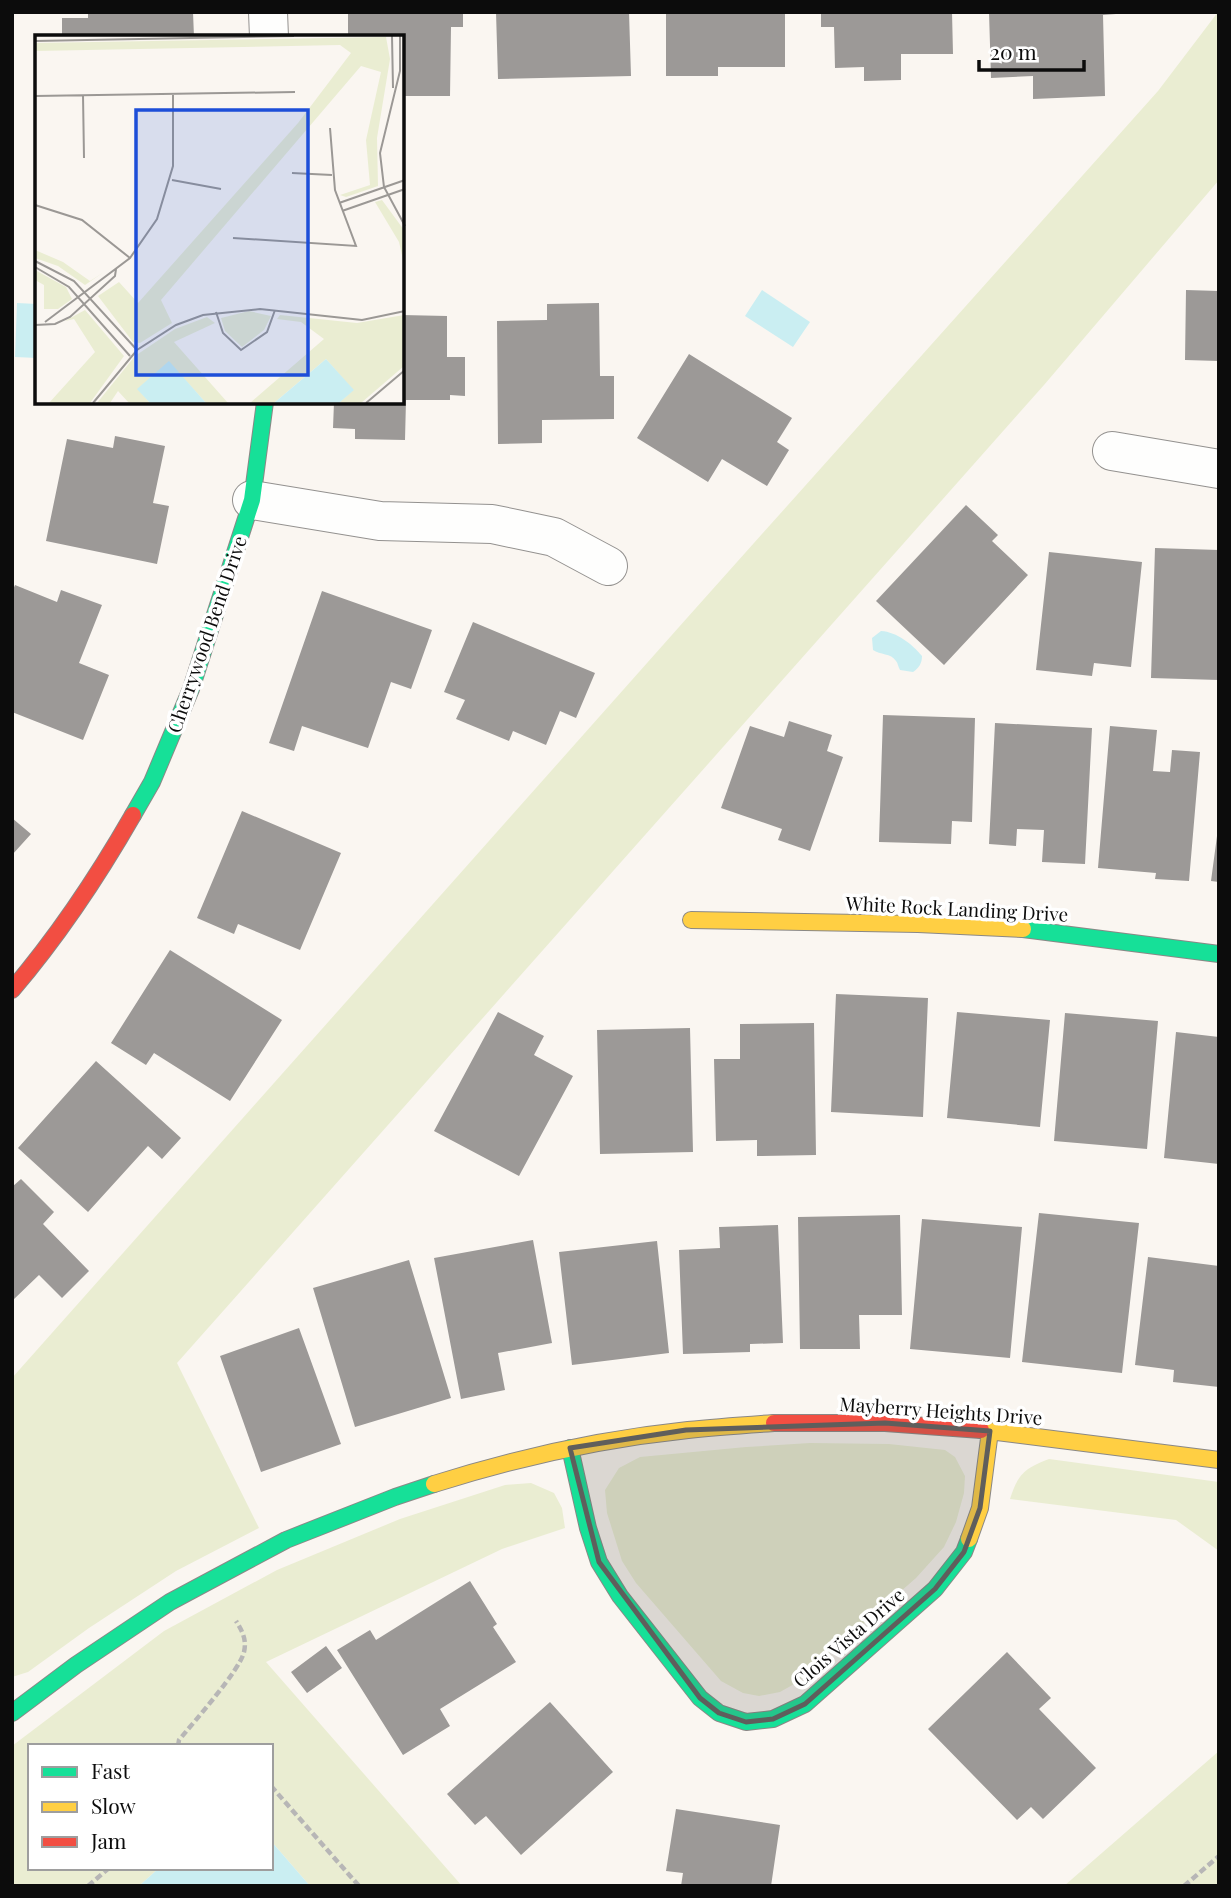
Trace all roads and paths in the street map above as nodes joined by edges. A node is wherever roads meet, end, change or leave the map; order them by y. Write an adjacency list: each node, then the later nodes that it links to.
1 (268, 12): 2 (street)
2 (269, 35)
3 (265, 404): 6 (street, Cherrywood Bend Drive)
4 (1112, 451): 5 (street)
5 (1219, 469)
6 (252, 500): 7 (street); 10 (street, Cherrywood Bend Drive)
7 (608, 566)
8 (691, 920): 9 (street, White Rock Landing Drive)
9 (1219, 954)
10 (12, 990)
11 (990, 1432): 12 (street, Mayberry Heights Drive); 12 (street, Clois Vista Drive); 13 (street, Mayberry Heights Drive)
12 (570, 1448): 15 (street, Mayberry Heights Drive)
13 (1219, 1460)
14 (236, 1621): 16 (path)
15 (12, 1713)
16 (178, 1744)
17 (273, 1788): 21 (path)
18 (1219, 1856): 22 (path)
19 (107, 1870): 20 (path)
20 (88, 1886)
21 (359, 1886)
22 (1184, 1886)

